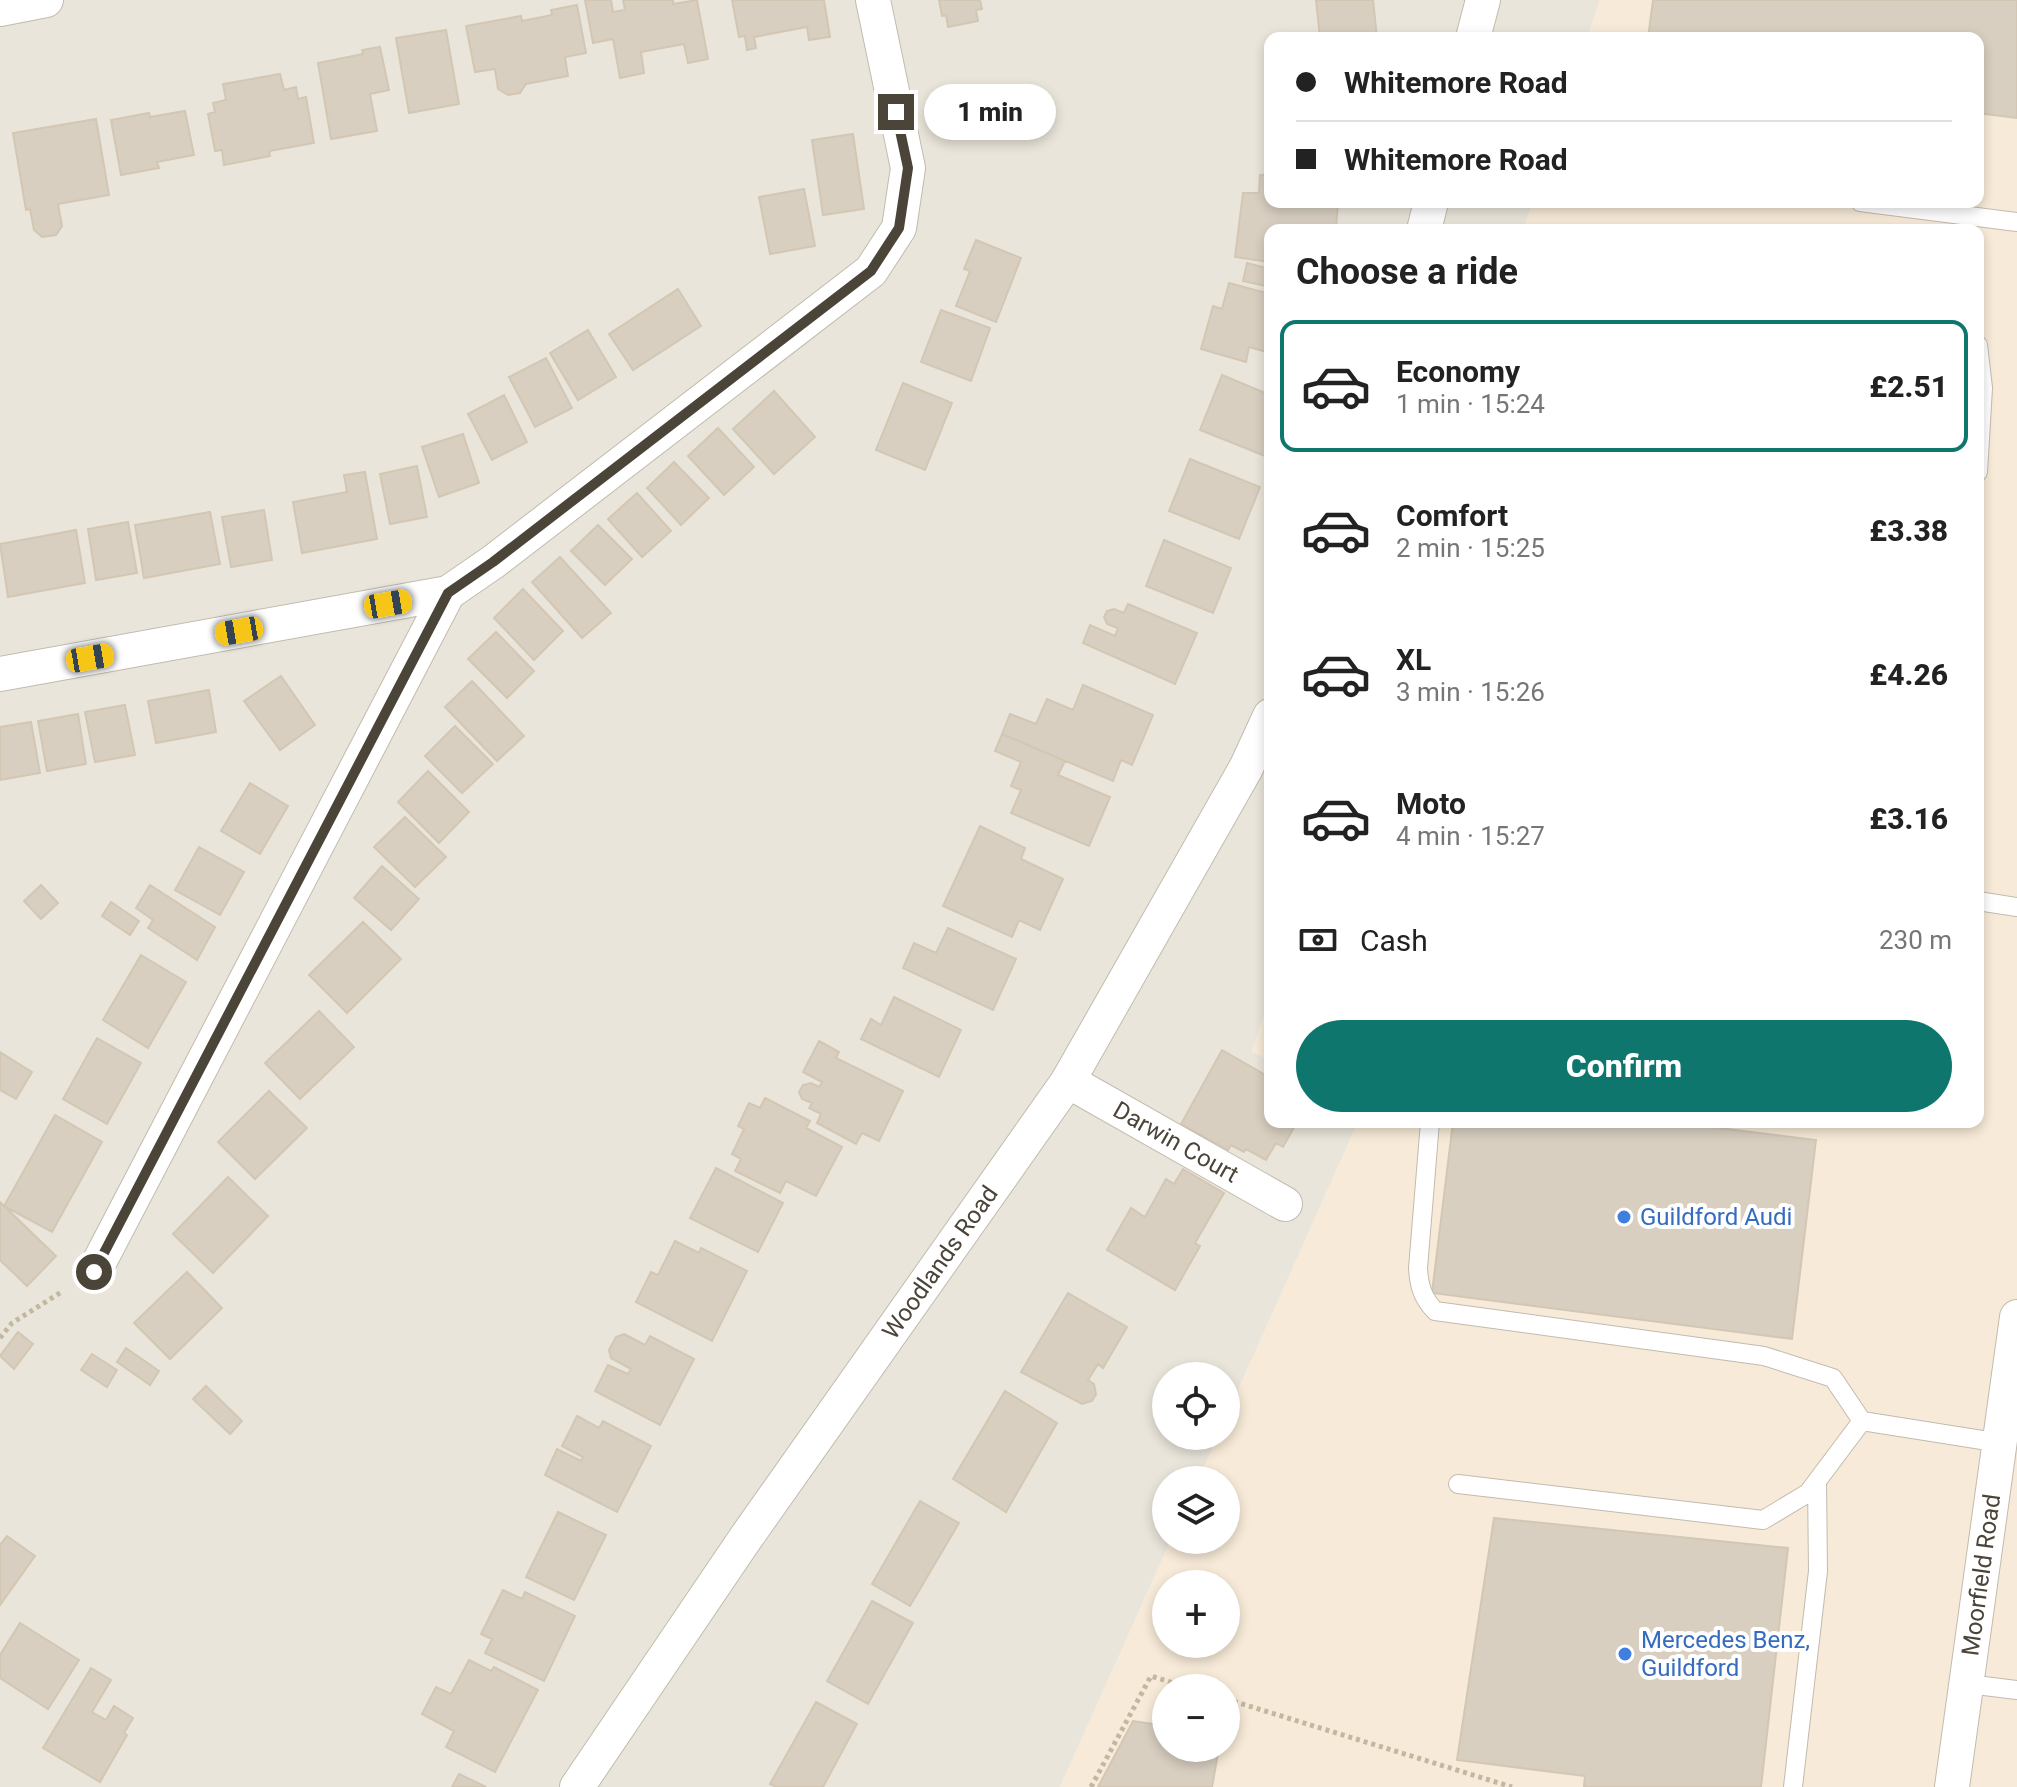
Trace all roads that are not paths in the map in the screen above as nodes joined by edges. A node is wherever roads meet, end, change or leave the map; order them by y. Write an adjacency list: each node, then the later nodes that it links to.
1 (46, 0): 4 (street)
2 (873, 0): 8 (street)
3 (1483, 0): 5 (street)
4 (0, 9)
5 (1475, 32)
6 (1907, 208): 7 (lane)
7 (2017, 222)
8 (448, 593): 9 (street); 17 (street)
9 (0, 674)
10 (1264, 744): 11 (street, Woodlands Road)
11 (1258, 771): 14 (street, Woodlands Road)
12 (1984, 902): 13 (lane)
13 (2017, 907)
14 (1068, 1081): 16 (street, Darwin Court); 26 (street, Woodlands Road)
15 (1430, 1128): 20 (lane)
16 (1285, 1204)
17 (94, 1272)
18 (2017, 1317): 19 (street, Moorfield Road)
19 (2012, 1392): 21 (street, Moorfield Road)
20 (1862, 1421): 21 (lane); 22 (lane)
21 (2001, 1443): 24 (street, Moorfield Road)
22 (1817, 1481): 23 (lane); 27 (lane)
23 (1458, 1484)
24 (1968, 1684): 25 (lane); 28 (street, Moorfield Road)
25 (2017, 1690)
26 (577, 1787)
27 (1793, 1787)
28 (1952, 1787)

